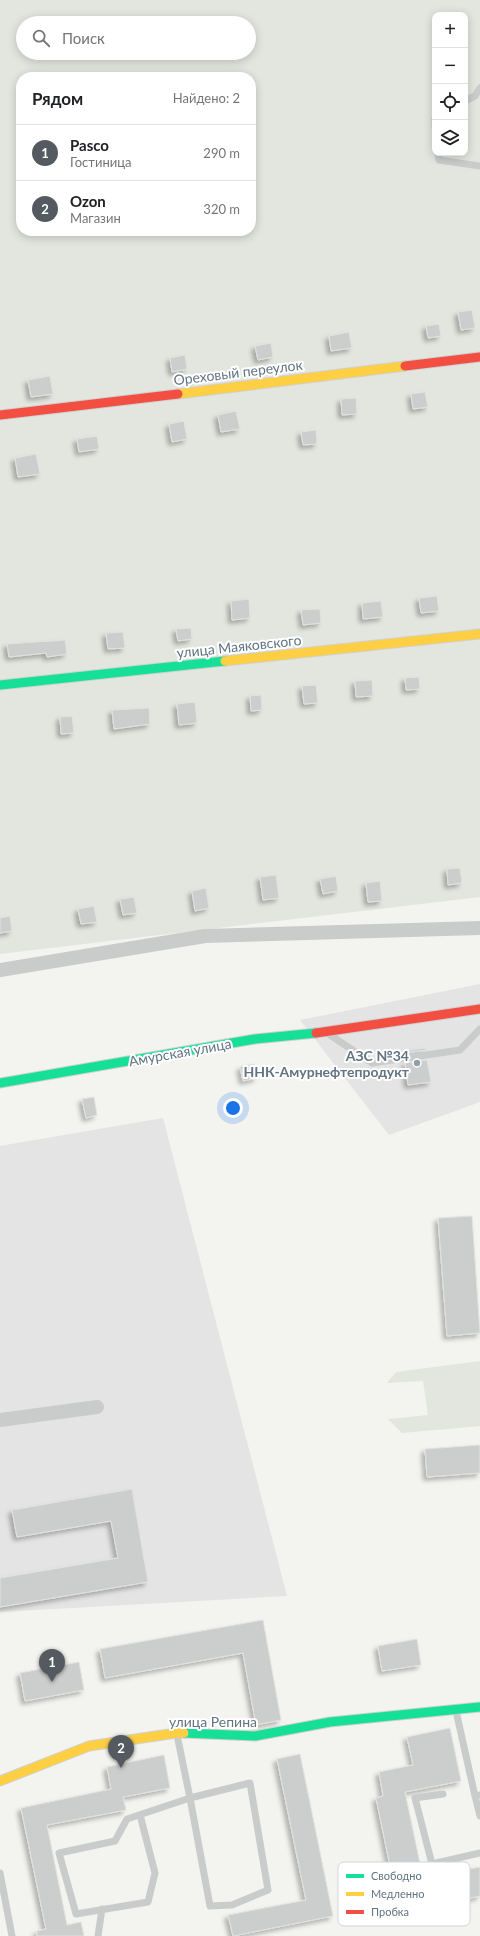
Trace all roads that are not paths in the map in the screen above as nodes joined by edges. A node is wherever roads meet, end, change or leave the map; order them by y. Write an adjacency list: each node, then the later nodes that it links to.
1 (480, 88): 2 (lane)
2 (468, 100)
3 (438, 156): 4 (lane)
4 (480, 166)
5 (480, 357): 6 (street, Ореховый переулок)
6 (0, 415)
7 (480, 634): 8 (street, улица Маяковского)
8 (0, 685)
9 (480, 928): 10 (street)
10 (0, 970)
11 (480, 1009): 13 (street, Амурская улица)
12 (480, 1029): 13 (lane)
13 (325, 1032): 14 (street, Амурская улица)
14 (0, 1083)
15 (97, 1408): 16 (street)
16 (0, 1420)
17 (480, 1707): 18 (street, улица Репина)
18 (456, 1709): 19 (street, улица Репина); 22 (lane)
19 (176, 1733): 20 (street, улица Репина); 23 (lane)
20 (0, 1781)
21 (443, 1794): 27 (lane)
22 (478, 1796): 25 (lane)
23 (190, 1798): 23 (lane); 24 (lane)
24 (140, 1815): 30 (lane); 30 (lane)
25 (480, 1816)
26 (480, 1853): 28 (lane)
27 (431, 1862)
28 (441, 1862)
29 (0, 1873): 31 (lane)
30 (102, 1910): 32 (lane)
31 (12, 1936)
32 (98, 1936)

